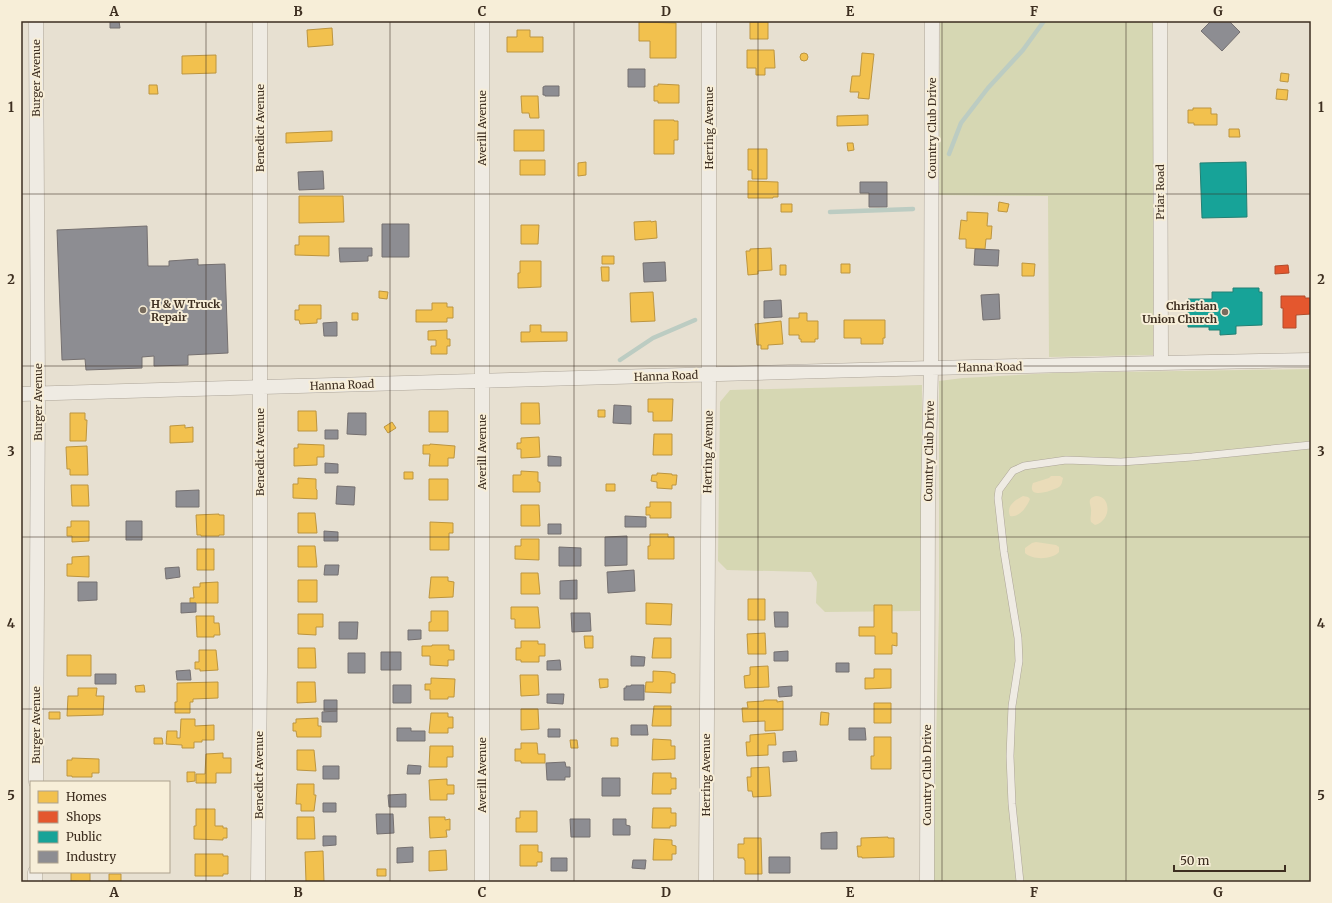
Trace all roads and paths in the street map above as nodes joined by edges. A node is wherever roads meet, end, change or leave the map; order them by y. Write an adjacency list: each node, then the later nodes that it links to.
1 (36, 21): 14 (street, Burger Avenue)
2 (260, 21): 12 (street, Benedict Avenue)
3 (482, 21): 11 (street, Averill Avenue)
4 (709, 21): 10 (street, Herring Avenue)
5 (932, 21): 9 (street, Country Club Drive)
6 (1160, 21): 8 (street, Priar Road)
7 (1311, 360): 8 (street, Hanna Road)
8 (1161, 362): 9 (street, Hanna Road)
9 (931, 368): 10 (street, Hanna Road); 20 (street, Country Club Drive)
10 (709, 375): 11 (street, Hanna Road); 19 (street, Herring Avenue)
11 (482, 381): 12 (street, Hanna Road); 18 (street, Averill Avenue)
12 (260, 387): 14 (street, Hanna Road); 17 (street, Benedict Avenue)
13 (21, 394): 14 (street, Hanna Road)
14 (38, 394): 16 (street, Burger Avenue)
15 (1311, 444): 21 (lane)
16 (36, 781)
17 (258, 882)
18 (482, 882)
19 (706, 882)
20 (927, 882)
21 (1020, 882)

